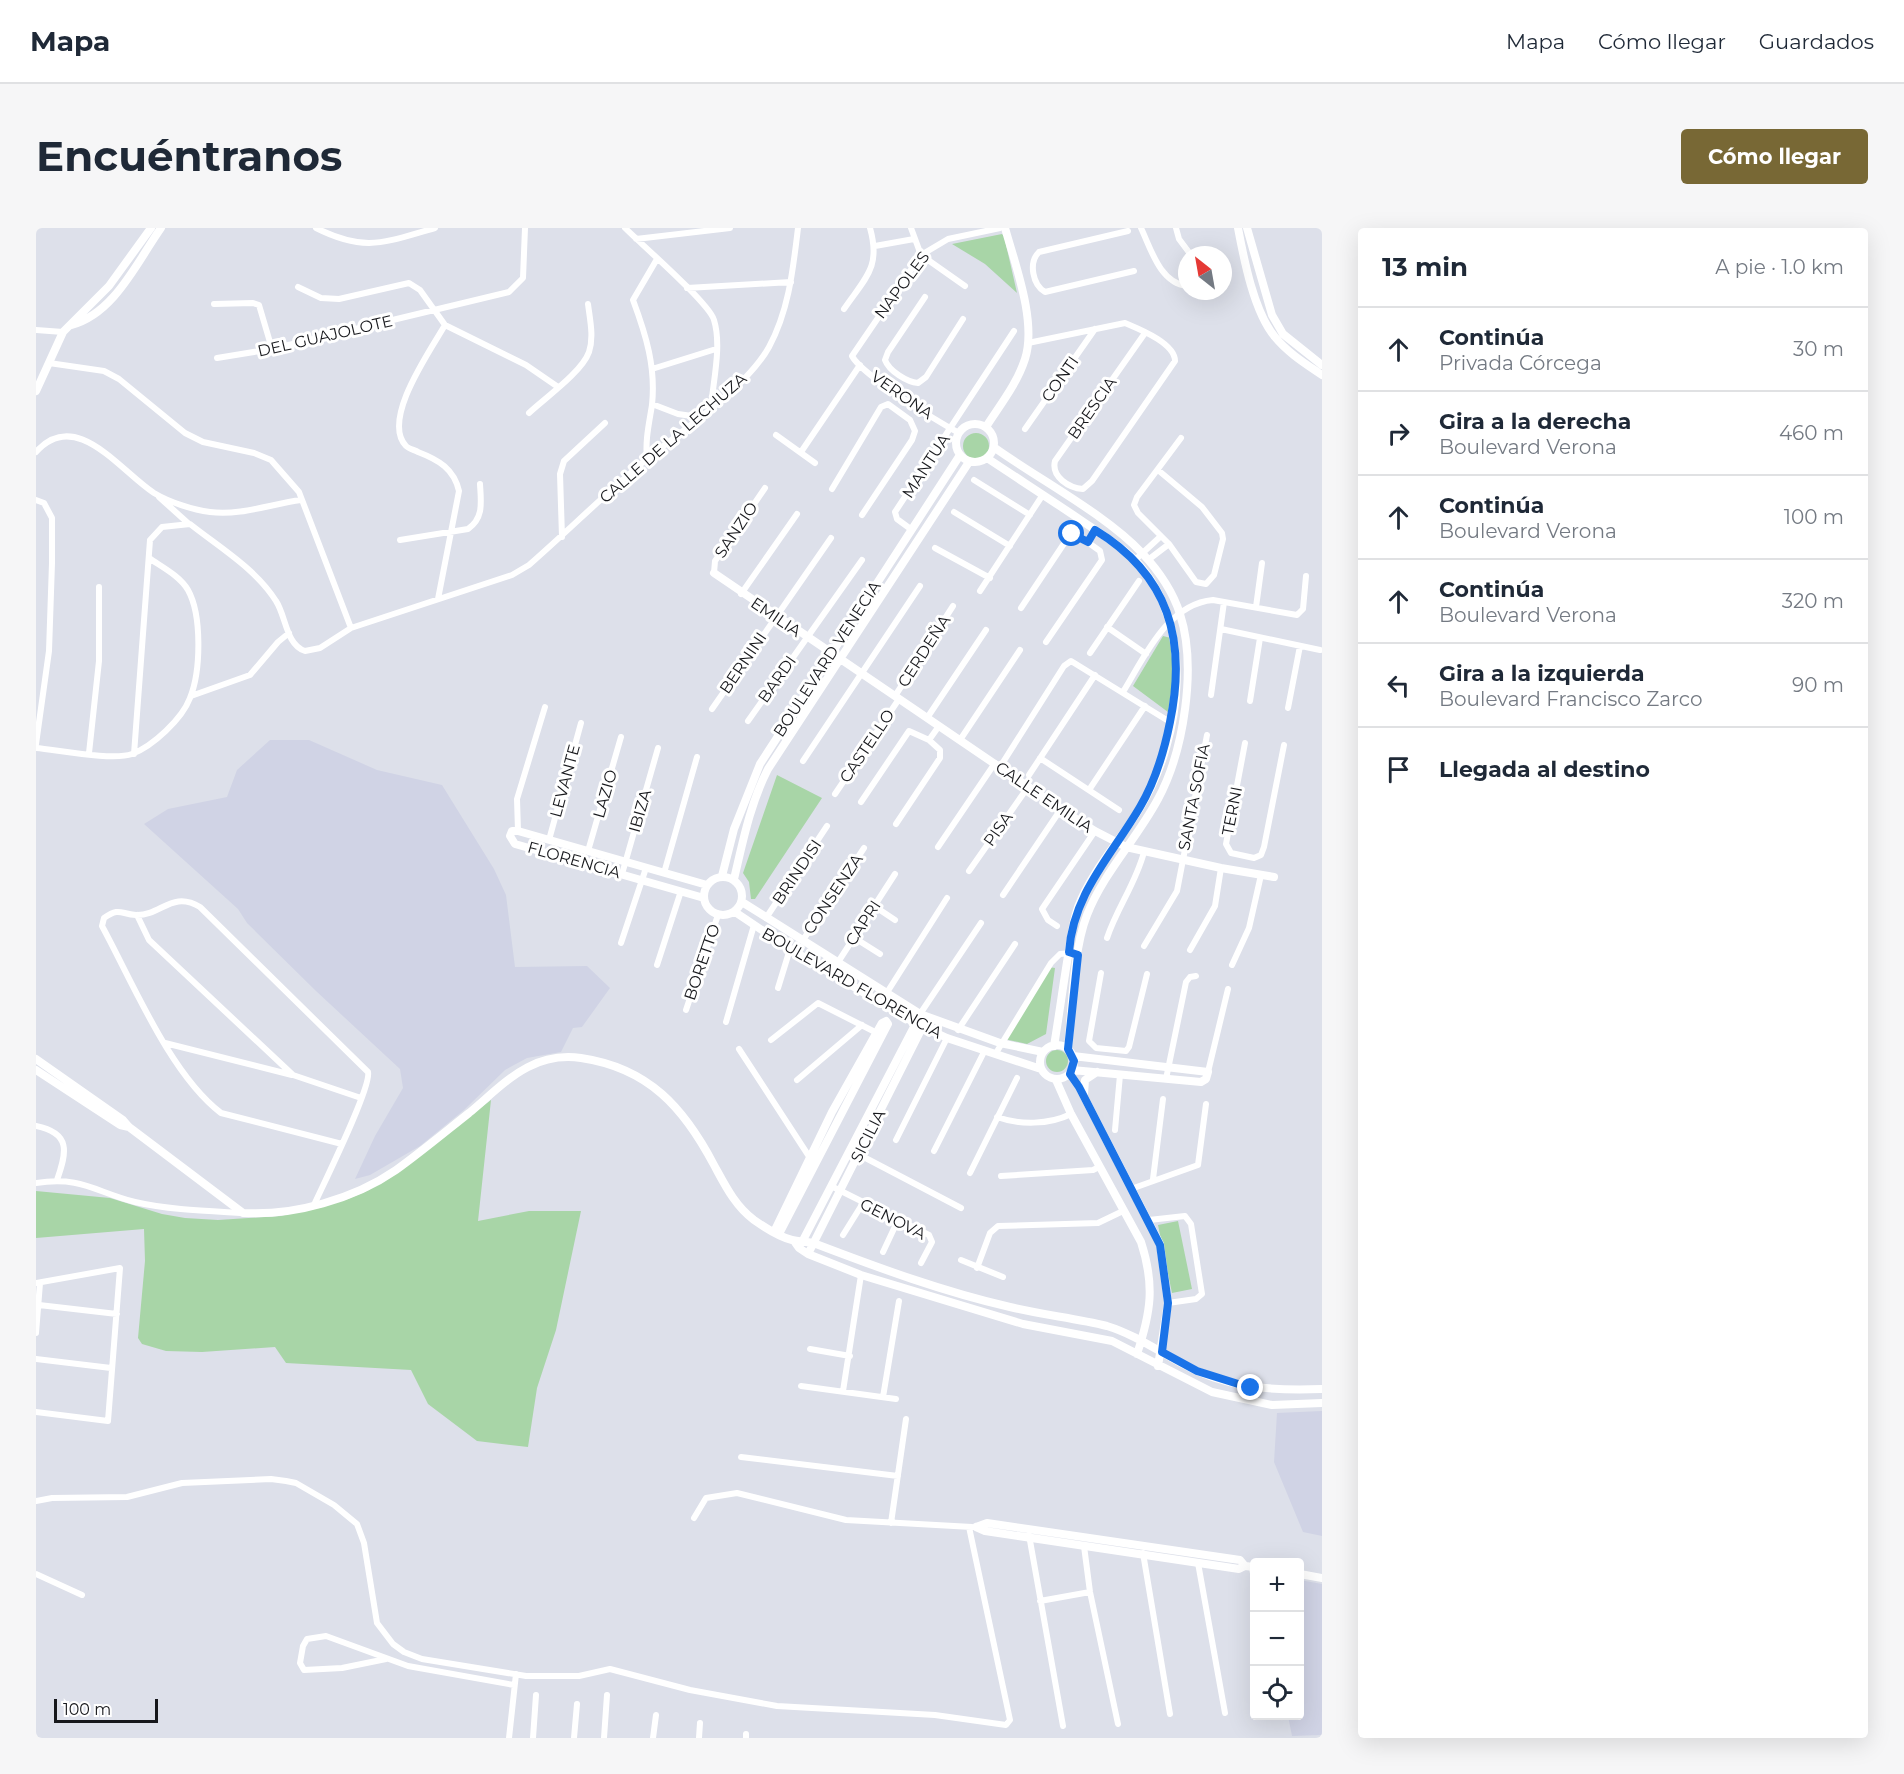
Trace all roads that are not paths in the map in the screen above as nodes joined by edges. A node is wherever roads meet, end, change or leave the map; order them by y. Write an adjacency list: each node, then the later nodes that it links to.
1 (151, 228): 39 (street)
2 (161, 228): 39 (street)
3 (316, 228): 4 (street)
4 (435, 228)
5 (525, 228): 37 (street, DEL GUAJOLOTE)
6 (625, 228): 19 (street)
7 (730, 228): 19 (street)
8 (798, 228): 28 (street, CALLE DE LA LECHUZA)
9 (870, 228): 21 (street)
10 (911, 228): 20 (street)
11 (1000, 228): 17 (street, NAPOLES)
12 (1005, 228): 27 (street)
13 (1141, 228): 29 (street)
14 (1176, 228): 22 (street)
15 (1238, 228): 46 (main road)
16 (1247, 228): 46 (main road)
17 (975, 230): 23 (street, NAPOLES)
18 (1128, 231): 26 (street)
19 (636, 239): 24 (street)
20 (914, 239): 21 (street); 23 (street)
21 (875, 246): 36 (street)
22 (1184, 246)
23 (921, 255): 30 (street); 50 (street, NAPOLES)
24 (657, 259): 32 (street); 55 (street)
25 (1134, 271): 26 (street)
26 (1034, 273): 27 (street)
27 (1018, 278): 47 (street)
28 (791, 282): 32 (street); 63 (street, CALLE DE LA LECHUZA)
29 (1178, 283)
30 (965, 286)
31 (298, 287): 37 (street)
32 (687, 288): 49 (street)
33 (925, 297): 56 (street)
34 (214, 304): 48 (street)
35 (588, 304): 58 (street)
36 (844, 309)
37 (433, 311): 40 (street); 48 (street, DEL GUAJOLOTE)
38 (963, 319): 56 (street)
39 (71, 325): 44 (street)
40 (445, 325): 58 (street); 100 (street)
41 (1095, 329): 45 (street, CONTI); 47 (street, CONTI); 70 (street, CONTI)
42 (36, 330): 44 (street)
43 (1014, 331): 69 (street)
44 (63, 332): 52 (street)
45 (1145, 333): 84 (street, BRESCIA); 84 (street, CONTI)
46 (1280, 337): 54 (main road); 57 (main road)
47 (1028, 343): 68 (street)
48 (272, 349): 51 (street, DEL GUAJOLOTE)
49 (716, 349): 55 (street); 63 (street)
50 (853, 352): 53 (street, VERONA)
51 (218, 358)
52 (49, 363): 60 (street); 92 (street)
53 (860, 365): 59 (street, VERONA); 76 (street)
54 (1322, 365)
55 (652, 369): 62 (street)
56 (900, 375): 59 (street)
57 (1322, 375)
58 (558, 387): 64 (street)
59 (892, 388): 61 (street, VERONA)
60 (36, 392)
61 (910, 401): 65 (street); 69 (street, VERONA)
62 (652, 404): 66 (street); 79 (street)
63 (711, 408): 66 (street, CALLE DE LA LECHUZA)
64 (529, 412)
65 (902, 413): 87 (street); 95 (street)
66 (699, 417): 79 (street, CALLE DE LA LECHUZA)
67 (605, 423): 102 (street)
68 (986, 427): 71 (street); 74 (street)
69 (951, 429): 71 (street, VERONA); 98 (street, MANTUA)
70 (1025, 429)
71 (959, 433): 77 (street)
72 (776, 435): 76 (street)
73 (1181, 438): 82 (street)
74 (994, 448): 78 (street); 88 (street)
75 (36, 452): 89 (street)
76 (801, 452): 81 (street)
77 (960, 455): 80 (street); 98 (street, BOULEVARD VENECIA)
78 (987, 458): 80 (street); 90 (street)
79 (647, 460): 102 (street, CALLE DE LA LECHUZA)
80 (969, 462): 144 (street, BOULEVARD VENECIA)
81 (815, 463)
82 (1158, 470): 101 (street); 106 (street)
83 (974, 480): 96 (street)
84 (1065, 483): 88 (street)
85 (480, 484): 100 (street)
86 (765, 488): 114 (street, SANZIO)
87 (832, 489)
88 (1059, 492): 109 (street)
89 (155, 494): 92 (street); 97 (street)
90 (1042, 496): 96 (street); 99 (street)
91 (36, 500): 167 (street)
92 (301, 500): 131 (street)
93 (954, 512): 107 (street)
94 (797, 514): 121 (street)
95 (861, 515)
96 (1030, 515): 107 (street)
97 (190, 524): 110 (street); 134 (street)
98 (912, 530): 141 (street, BOULEVARD VENECIA)
99 (1095, 530): 105 (street); 112 (street)
100 (451, 534): 104 (street); 122 (street)
101 (1161, 536): 106 (street); 109 (street)
102 (562, 537): 122 (street, CALLE DE LA LECHUZA)
103 (831, 538): 128 (street, BERNINI)
104 (400, 540)
105 (1088, 542): 126 (street); 137 (street)
106 (1169, 544): 109 (street)
107 (1010, 546): 116 (street)
108 (935, 548): 116 (street)
109 (1145, 557): 112 (street); 127 (street)
110 (149, 558): 149 (street); 170 (street)
111 (862, 560): 135 (street, BARDI)
112 (1135, 560): 129 (street)
113 (1262, 563): 125 (street)
114 (714, 573): 121 (street, EMILIA)
115 (1306, 576): 125 (street)
116 (990, 578): 120 (street)
117 (1139, 581): 130 (street)
118 (920, 586): 145 (street)
119 (99, 587): 169 (street)
120 (980, 591)
121 (741, 594): 128 (street, EMILIA)
122 (438, 599): 131 (street, CALLE DE LA LECHUZA)
123 (1224, 602): 125 (street); 127 (street); 132 (street)
124 (952, 606): 150 (street, CERDEÑA)
125 (1256, 607)
126 (1021, 608)
127 (1180, 614): 129 (street); 189 (street)
128 (776, 617): 135 (street, EMILIA); 155 (street, BERNINI)
129 (1170, 622): 143 (street); 158 (street)
130 (1107, 627): 142 (street); 143 (street)
131 (351, 628): 134 (street, CALLE DE LA LECHUZA)
132 (1221, 629): 136 (street); 148 (street)
133 (986, 630): 156 (street)
134 (289, 633): 149 (street)
135 (806, 637): 141 (street, EMILIA); 157 (street, BARDI)
136 (1260, 638): 138 (street); 151 (street)
137 (1046, 642)
138 (1300, 646): 140 (street); 154 (street)
139 (1020, 650): 164 (street)
140 (1320, 650)
141 (830, 653): 144 (street, EMILIA); 204 (street, BOULEVARD VENECIA)
142 (1090, 653)
143 (1146, 654): 147 (street)
144 (839, 659): 145 (street, CALLE EMILIA); 206 (street, BOULEVARD VENECIA)
145 (862, 674): 150 (street, CALLE EMILIA); 173 (street)
146 (1095, 675): 147 (street); 172 (street); 174 (street)
147 (1123, 692): 152 (street)
148 (1211, 695)
149 (191, 696): 170 (street)
150 (897, 697): 156 (street, CALLE EMILIA); 178 (street, CASTELLO)
151 (1250, 701)
152 (1144, 706): 158 (street); 177 (street)
153 (545, 707): 184 (street)
154 (1288, 708)
155 (712, 710)
156 (927, 718): 160 (street, CALLE EMILIA)
157 (748, 721)
158 (1170, 722): 187 (street)
159 (581, 723): 186 (street, LEVANTE)
160 (939, 726): 163 (street); 164 (street, CALLE EMILIA)
161 (1207, 735): 194 (street, SANTA SOFIA)
162 (621, 737): 191 (street, LAZIO)
163 (929, 740): 179 (street); 182 (street)
164 (960, 740): 174 (street, CALLE EMILIA)
165 (1245, 743): 193 (street, TERNI)
166 (1284, 745): 193 (street)
167 (36, 746): 169 (street)
168 (658, 748): 195 (street, IBIZA)
169 (89, 753): 170 (street)
170 (134, 754)
171 (697, 757): 200 (street)
172 (1040, 758): 175 (street); 177 (street)
173 (802, 761)
174 (997, 765): 176 (street, CALLE EMILIA); 188 (street)
175 (1029, 775)
176 (1028, 786): 180 (street, CALLE EMILIA); 199 (street, PISA)
177 (1089, 790): 181 (street)
178 (836, 794)
179 (861, 802)
180 (1061, 809): 185 (street, CALLE EMILIA); 210 (street)
181 (1119, 810)
182 (896, 824)
183 (827, 825): 218 (street, BRINDISI)
184 (518, 831): 186 (street, FLORENCIA); 202 (street, FLORENCIA)
185 (1095, 831): 187 (street, CALLE EMILIA); 222 (street)
186 (549, 840): 191 (street, FLORENCIA)
187 (1115, 842): 189 (street, CALLE EMILIA); 231 (street)
188 (938, 847)
189 (1126, 847): 192 (street, CALLE EMILIA); 233 (street)
190 (864, 848): 225 (street, CONSENZA)
191 (588, 851): 195 (street, FLORENCIA)
192 (1144, 852): 194 (street, CALLE EMILIA); 224 (street)
193 (1242, 857): 198 (street, TERNI)
194 (1182, 859): 197 (street, CALLE EMILIA); 228 (street, SANTA SOFIA)
195 (626, 862): 196 (street, FLORENCIA); 202 (street, IBIZA)
196 (646, 868): 200 (street, FLORENCIA); 207 (street)
197 (1221, 868): 198 (street, CALLE EMILIA); 230 (street)
198 (1240, 870): 203 (street, CALLE EMILIA)
199 (969, 871)
200 (664, 873): 208 (street, FLORENCIA)
201 (895, 873): 214 (street, CAPRI)
202 (622, 874): 207 (street, FLORENCIA)
203 (1262, 874): 205 (street, CALLE EMILIA); 236 (street)
204 (722, 876): 206 (street); 208 (street)
205 (1274, 877)
206 (734, 879): 213 (street)
207 (642, 880): 209 (street, FLORENCIA); 226 (street)
208 (707, 885): 211 (street)
209 (681, 891): 211 (street, FLORENCIA); 235 (street)
210 (1004, 895)
211 (704, 898): 217 (street)
212 (947, 898): 243 (street)
213 (742, 902): 215 (street); 218 (street, BOULEVARD FLORENCIA)
214 (874, 906): 219 (street); 223 (street, CAPRI)
215 (735, 912): 217 (street); 221 (street, BOULEVARD FLORENCIA)
216 (137, 915): 253 (street); 270 (street); 279 (street)
217 (718, 915): 244 (street, BORETTO)
218 (766, 918): 225 (street, BOULEVARD FLORENCIA)
219 (895, 920)
220 (981, 923): 245 (street)
221 (754, 925): 229 (street, BOULEVARD FLORENCIA); 246 (street)
222 (1057, 926)
223 (853, 937): 232 (street); 234 (street, CAPRI)
224 (1107, 938)
225 (802, 940): 234 (street, BOULEVARD FLORENCIA)
226 (621, 943)
227 (1015, 944): 249 (street)
228 (1144, 946)
229 (790, 949): 237 (street, BOULEVARD FLORENCIA); 241 (street)
230 (1190, 950)
231 (1069, 952): 233 (street); 254 (street); 255 (street)
232 (880, 954)
233 (1078, 955): 261 (street)
234 (837, 962): 237 (street, CAPRI); 243 (street, BOULEVARD FLORENCIA)
235 (657, 965)
236 (1232, 965)
237 (831, 973): 248 (street, BOULEVARD FLORENCIA)
238 (1101, 973): 258 (street)
239 (1147, 974): 258 (street)
240 (1196, 976): 265 (street)
241 (778, 988)
242 (1228, 989): 269 (street)
243 (886, 994): 245 (street, BOULEVARD FLORENCIA)
244 (686, 1010)
245 (924, 1014): 248 (street, SICILIA); 249 (street, BOULEVARD FLORENCIA)
246 (726, 1022)
247 (862, 1025): 250 (street); 252 (street); 276 (street)
248 (919, 1025): 251 (street, BOULEVARD FLORENCIA); 289 (street, SICILIA); 291 (street, SICILIA)
249 (958, 1030): 254 (street, BOULEVARD FLORENCIA)
250 (879, 1034): 292 (street)
251 (947, 1038): 257 (street, BOULEVARD FLORENCIA); 287 (street)
252 (771, 1040)
253 (165, 1043): 270 (street); 288 (street)
254 (1000, 1043): 259 (street, BOULEVARD FLORENCIA); 260 (street)
255 (1054, 1046): 259 (street); 261 (street)
256 (739, 1049): 292 (street)
257 (985, 1050): 260 (street, BOULEVARD FLORENCIA); 290 (street)
258 (1108, 1050): 263 (street)
259 (1043, 1052): 264 (street)
260 (996, 1053): 264 (street, BOULEVARD FLORENCIA)
261 (1070, 1053): 263 (street); 267 (street)
262 (36, 1059): 285 (street)
263 (1107, 1060): 265 (street)
264 (1041, 1069): 277 (street)
265 (1168, 1069): 269 (street); 275 (street)
266 (36, 1070): 273 (street)
267 (1071, 1072): 268 (street); 277 (street); 278 (street)
268 (1097, 1072): 271 (street); 278 (street)
269 (1208, 1072): 275 (street)
270 (293, 1075): 279 (street)
271 (1120, 1075): 275 (street); 286 (street)
272 (36, 1078): 273 (street)
273 (49, 1078): 285 (street)
274 (1017, 1078): 283 (street)
275 (1166, 1079)
276 (797, 1080)
277 (1056, 1080): 282 (street)
278 (1084, 1096): 300 (street)
279 (361, 1098): 288 (street)
280 (1163, 1099): 296 (street)
281 (1206, 1104): 296 (street)
282 (1071, 1114): 283 (street); 293 (street)
283 (997, 1117): 294 (street)
284 (36, 1126): 297 (street)
285 (129, 1128): 306 (street)
286 (1115, 1130)
287 (896, 1140)
288 (342, 1144): 303 (street)
289 (850, 1150): 291 (street); 299 (street, SICILIA)
290 (933, 1151)
291 (859, 1154): 301 (street, SICILIA); 304 (street)
292 (812, 1161): 309 (street)
293 (1099, 1167): 295 (street); 305 (street)
294 (970, 1173)
295 (1001, 1176)
296 (1153, 1179): 300 (street)
297 (57, 1180): 298 (street); 306 (street)
298 (36, 1183)
299 (831, 1186): 301 (street, GENOVA); 311 (street, SICILIA)
300 (1131, 1189): 307 (street)
301 (840, 1191): 302 (street, GENOVA); 313 (street, SICILIA)
302 (863, 1203): 308 (street, GENOVA); 310 (street)
303 (314, 1205): 306 (street); 309 (street)
304 (961, 1208)
305 (1123, 1211): 319 (street); 328 (street)
306 (243, 1213)
307 (1149, 1220): 324 (street); 324 (street)
308 (898, 1221): 315 (street); 318 (street, GENOVA)
309 (777, 1233): 312 (street)
310 (843, 1235)
311 (803, 1240): 312 (street); 313 (street); 314 (street, SICILIA)
312 (794, 1241): 314 (street)
313 (814, 1243): 316 (street, SICILIA); 328 (street)
314 (799, 1248): 316 (street)
315 (883, 1252)
316 (808, 1254): 320 (street)
317 (961, 1260): 319 (street)
318 (921, 1263)
319 (977, 1268): 321 (street)
320 (861, 1275): 331 (street); 332 (street)
321 (1003, 1277)
322 (38, 1283): 325 (street); 326 (street)
323 (899, 1301): 339 (street)
324 (1168, 1303): 330 (street)
325 (39, 1305): 326 (street); 327 (street)
326 (117, 1314): 335 (street)
327 (36, 1333)
328 (1141, 1341): 330 (street); 331 (street)
329 (810, 1349): 332 (street)
330 (1162, 1352): 334 (street); 337 (street)
331 (1137, 1354): 334 (street)
332 (850, 1356): 338 (street)
333 (36, 1359): 335 (street)
334 (1158, 1366): 341 (street)
335 (111, 1368): 342 (street)
336 (801, 1386): 338 (street)
337 (1322, 1389)
338 (843, 1391): 339 (street)
339 (883, 1397): 340 (street)
340 (896, 1399)
341 (1322, 1403)
342 (36, 1412)
343 (906, 1419): 345 (street)
344 (741, 1457): 345 (street)
345 (898, 1476): 348 (street)
346 (36, 1501): 363 (street)
347 (694, 1518): 348 (street)
348 (891, 1523): 349 (street)
349 (973, 1527): 350 (street); 363 (street)
350 (1029, 1533): 351 (street); 352 (street); 361 (street)
351 (1084, 1546): 352 (street); 359 (street)
352 (1143, 1550): 353 (street); 354 (street); 369 (street)
353 (1198, 1563): 355 (street); 368 (street)
354 (1250, 1565)
355 (1250, 1566)
356 (36, 1574): 360 (street)
357 (1304, 1575): 358 (street)
358 (1322, 1578)
359 (1090, 1592): 361 (street); 372 (street)
360 (82, 1595)
361 (1040, 1601): 373 (street)
362 (386, 1659): 362 (street); 364 (street)
363 (516, 1674): 364 (street)
364 (514, 1685): 374 (street)
365 (536, 1695): 375 (street)
366 (608, 1695): 377 (street)
367 (577, 1704): 376 (street)
368 (1225, 1713)
369 (1170, 1714)
370 (656, 1715): 378 (street)
371 (700, 1723): 379 (street)
372 (1118, 1724)
373 (1063, 1726)
374 (508, 1738)
375 (532, 1738)
376 (574, 1738)
377 (604, 1738)
378 (653, 1738)
379 (699, 1738)

